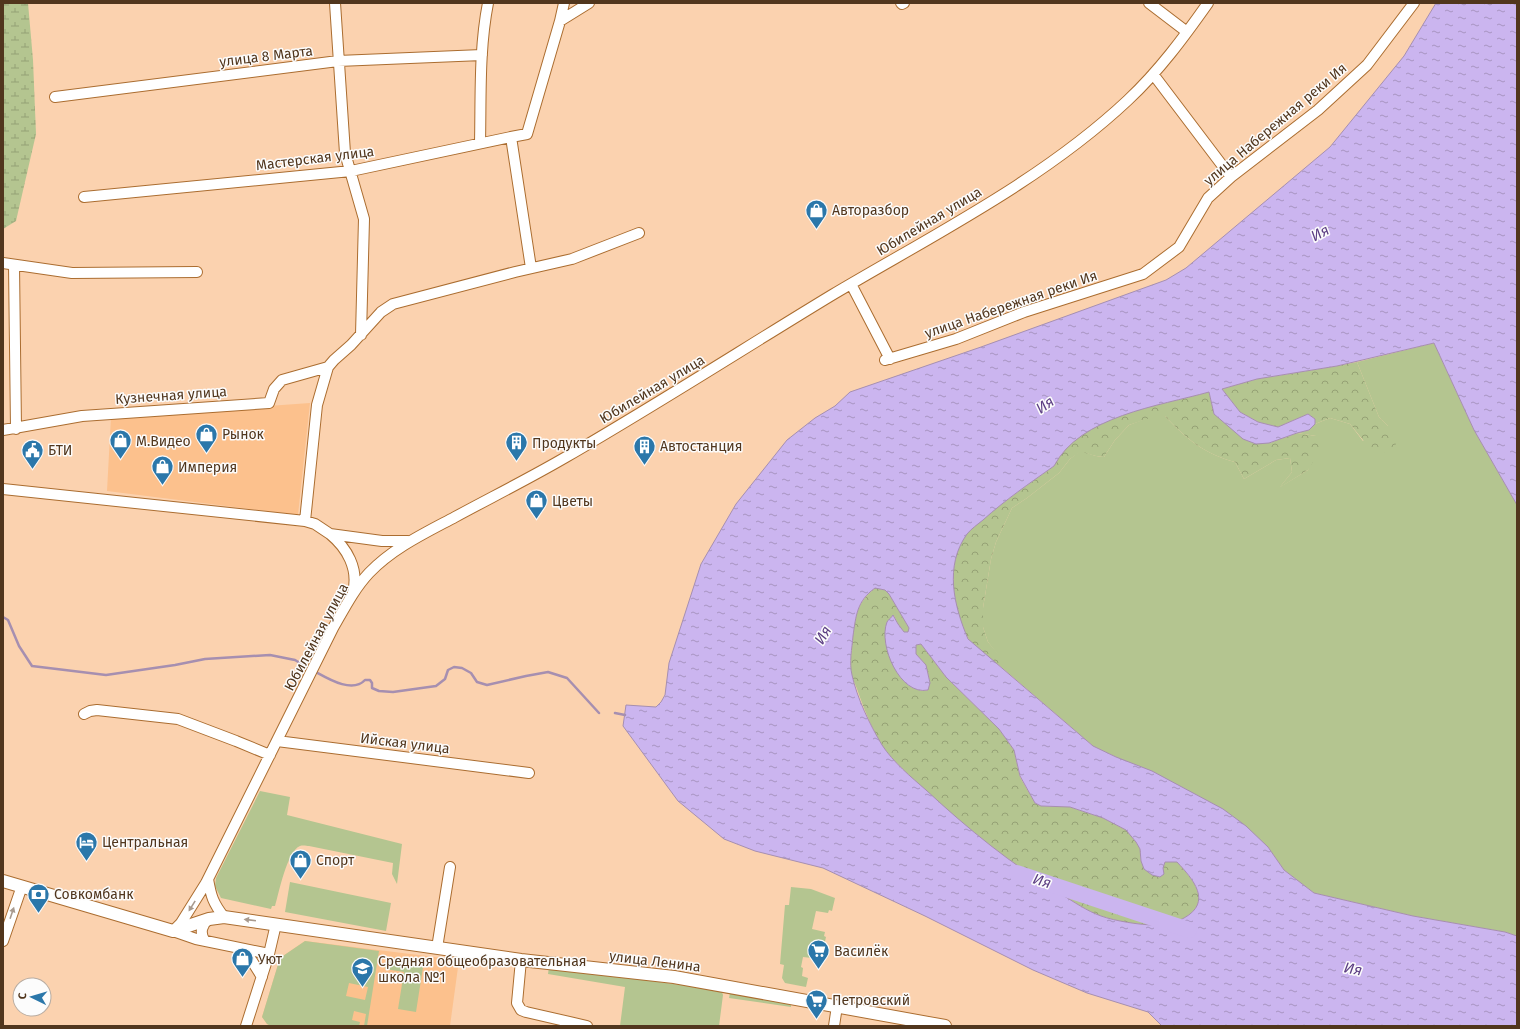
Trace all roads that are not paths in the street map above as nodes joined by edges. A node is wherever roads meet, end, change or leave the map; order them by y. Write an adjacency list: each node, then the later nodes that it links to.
1 (335, 3): 13 (street)
2 (488, 3): 12 (street)
3 (564, 3): 10 (street)
4 (589, 3): 10 (street)
5 (901, 3): 6 (street)
6 (904, 3)
7 (1149, 3): 11 (street)
8 (1208, 3): 11 (street, Юбилейная улица)
9 (1414, 3): 19 (street, улица Набережная реки Ия)
10 (560, 21): 16 (street, Мастерская улица)
11 (1187, 32): 14 (street, Юбилейная улица)
12 (482, 55): 13 (street, улица 8 Марта); 17 (street)
13 (338, 61): 15 (street, улица 8 Марта); 18 (street)
14 (1153, 74): 19 (street); 26 (street, Юбилейная улица)
15 (54, 98)
16 (510, 137): 17 (street, Мастерская улица); 24 (street)
17 (480, 143): 18 (street, Мастерская улица)
18 (351, 171): 20 (street, Мастерская улица); 27 (street)
19 (1231, 177): 26 (street, улица Набережная реки Ия)
20 (84, 197)
21 (639, 233): 24 (street)
22 (3, 263): 23 (street)
23 (14, 265): 25 (street); 29 (street)
24 (531, 268): 27 (street)
25 (197, 272)
26 (851, 284): 34 (street, Юбилейная улица)
27 (360, 335): 28 (street)
28 (328, 367): 29 (street, Кузнечная улица); 32 (street)
29 (16, 428): 30 (street, Кузнечная улица)
30 (3, 430)
31 (3, 489): 32 (street)
32 (305, 521): 33 (street)
33 (330, 534): 34 (street); 35 (street)
34 (408, 542): 35 (street, Юбилейная улица)
35 (351, 597): 37 (street, Юбилейная улица)
36 (84, 714): 38 (street)
37 (277, 741): 38 (street, Юбилейная улица); 39 (street, Ийская улица)
38 (270, 755): 41 (street, Юбилейная улица)
39 (529, 773)
40 (450, 867): 51 (street)
41 (208, 879): 44 (street); 47 (street, Юбилейная улица, one-way to 47)
42 (3, 881): 43 (main road)
43 (22, 886): 47 (main road); 48 (street, one-way to 43)
44 (224, 917): 45 (main road, улица Ленина); 46 (main road, улица Ленина, one-way to 44)
45 (209, 919): 47 (main road, улица Ленина); 49 (street)
46 (282, 925): 51 (main road, улица Ленина); 52 (street)
47 (173, 931): 49 (street)
48 (3, 941)
49 (205, 941): 50 (street)
50 (237, 948): 52 (street); 54 (street)
51 (437, 948): 53 (main road, улица Ленина)
52 (269, 954): 54 (street)
53 (521, 960): 55 (main road, улица Ленина); 57 (street)
54 (262, 977): 56 (street)
55 (837, 1006): 58 (street); 59 (main road, улица Ленина)
56 (246, 1026)
57 (587, 1026)
58 (834, 1026)
59 (945, 1026)

